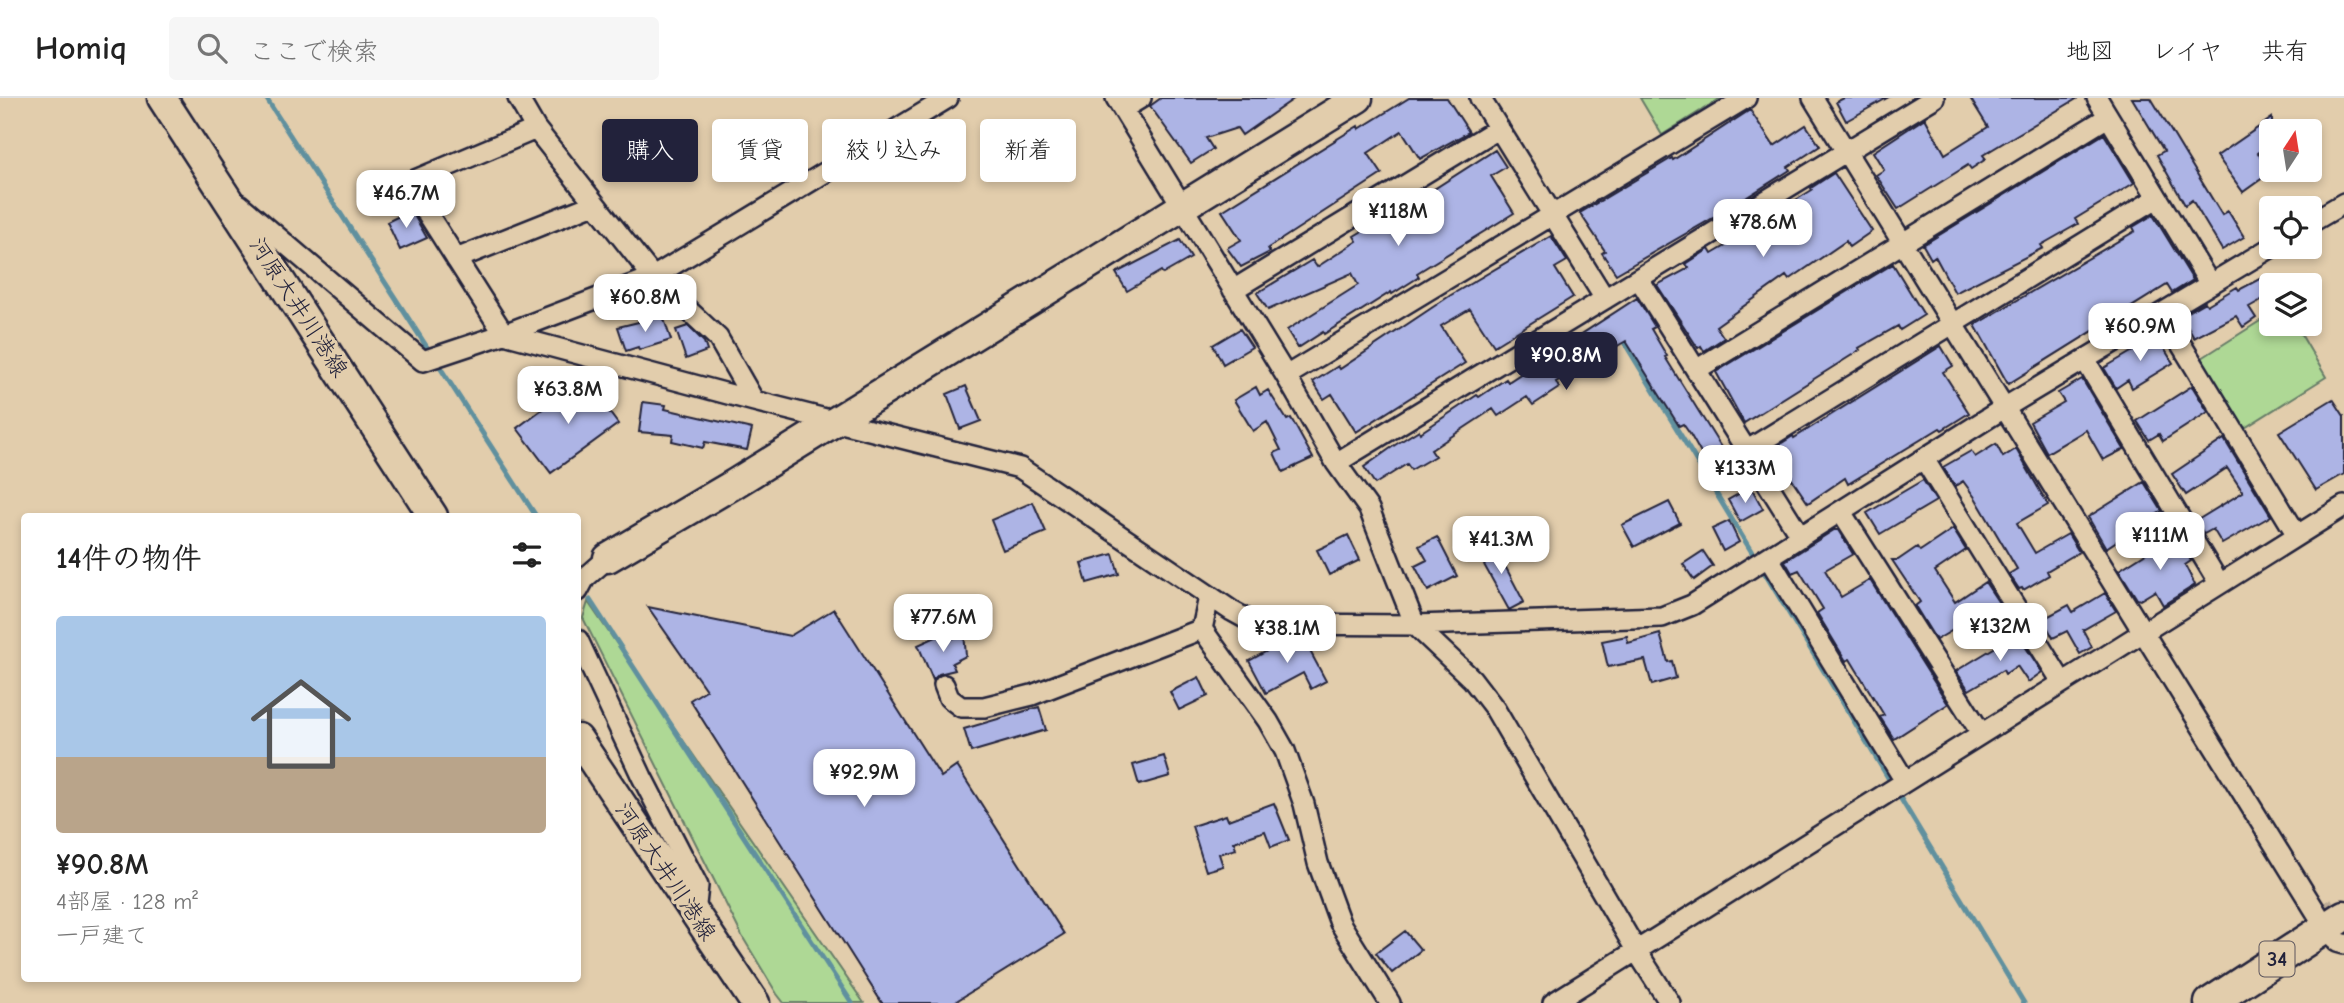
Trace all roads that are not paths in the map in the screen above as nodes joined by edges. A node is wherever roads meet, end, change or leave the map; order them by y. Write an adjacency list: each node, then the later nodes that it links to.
1 (162, 98): 16 (street, 河原大井川港線)
2 (517, 98): 14 (street)
3 (948, 98): 26 (street)
4 (1141, 98): 11 (street)
5 (1358, 98): 20 (street)
6 (1480, 98): 13 (street)
7 (1746, 98): 21 (street)
8 (1813, 98): 15 (street)
9 (1934, 98): 15 (street)
10 (2097, 98): 12 (street)
11 (1119, 104): 20 (street)
12 (2108, 117): 17 (street); 23 (street)
13 (1499, 128): 21 (street); 29 (street)
14 (536, 129): 19 (street); 25 (street)
15 (1846, 152): 23 (street); 27 (street)
16 (222, 189): 33 (street); 45 (street, 河原大井川港線)
17 (2157, 198): 28 (street); 32 (street)
18 (2344, 203): 22 (street)
19 (594, 204): 25 (street); 26 (street)
20 (1181, 207): 29 (street); 39 (street)
21 (1551, 216): 30 (street); 36 (street)
22 (2322, 216)
23 (1903, 243): 32 (street); 35 (street)
24 (2259, 255): 28 (street)
25 (456, 258): 33 (street)
26 (653, 277): 33 (street); 37 (street)
27 (1639, 279): 30 (street); 35 (street)
28 (2210, 284): 31 (street)
29 (1233, 290): 36 (street)
30 (1605, 299): 42 (street)
31 (2162, 313): 34 (street); 46 (street)
32 (1952, 326): 38 (street); 40 (street)
33 (504, 334): 37 (street)
34 (2085, 360): 38 (street); 50 (street)
35 (1696, 370): 40 (street)
36 (1286, 376): 42 (street)
37 (754, 401): 39 (street)
38 (2004, 408): 41 (street); 55 (street)
39 (835, 421): 49 (street); 52 (street)
40 (1746, 451): 47 (street)
41 (1924, 459): 44 (street); 57 (street)
42 (1336, 463): 53 (street)
43 (2344, 506): 46 (street)
44 (1841, 512): 47 (street); 59 (street)
45 (431, 513)
46 (2297, 535): 50 (street)
47 (1801, 537): 48 (street)
48 (1768, 557): 53 (street); 61 (street)
49 (608, 558): 51 (street)
50 (2220, 583): 55 (street)
51 (581, 585)
52 (1209, 597): 53 (street); 54 (street)
53 (1415, 625): 64 (street)
54 (1202, 629): 58 (street); 66 (street)
55 (2142, 632): 57 (street); 63 (street)
56 (581, 645): 62 (street)
57 (2062, 682): 59 (street)
58 (944, 685)
59 (1981, 733): 61 (street)
60 (581, 743): 62 (street, 河原大井川港線)
61 (1905, 781): 64 (street)
62 (695, 914): 65 (street, 河原大井川港線)
63 (2336, 928): 69 (main road, 34); 70 (main road, 34)
64 (1636, 950): 67 (street); 68 (street)
65 (755, 1003)
66 (1390, 1003)
67 (1553, 1003)
68 (1670, 1003)
69 (2210, 1003)
70 (2242, 1003)

